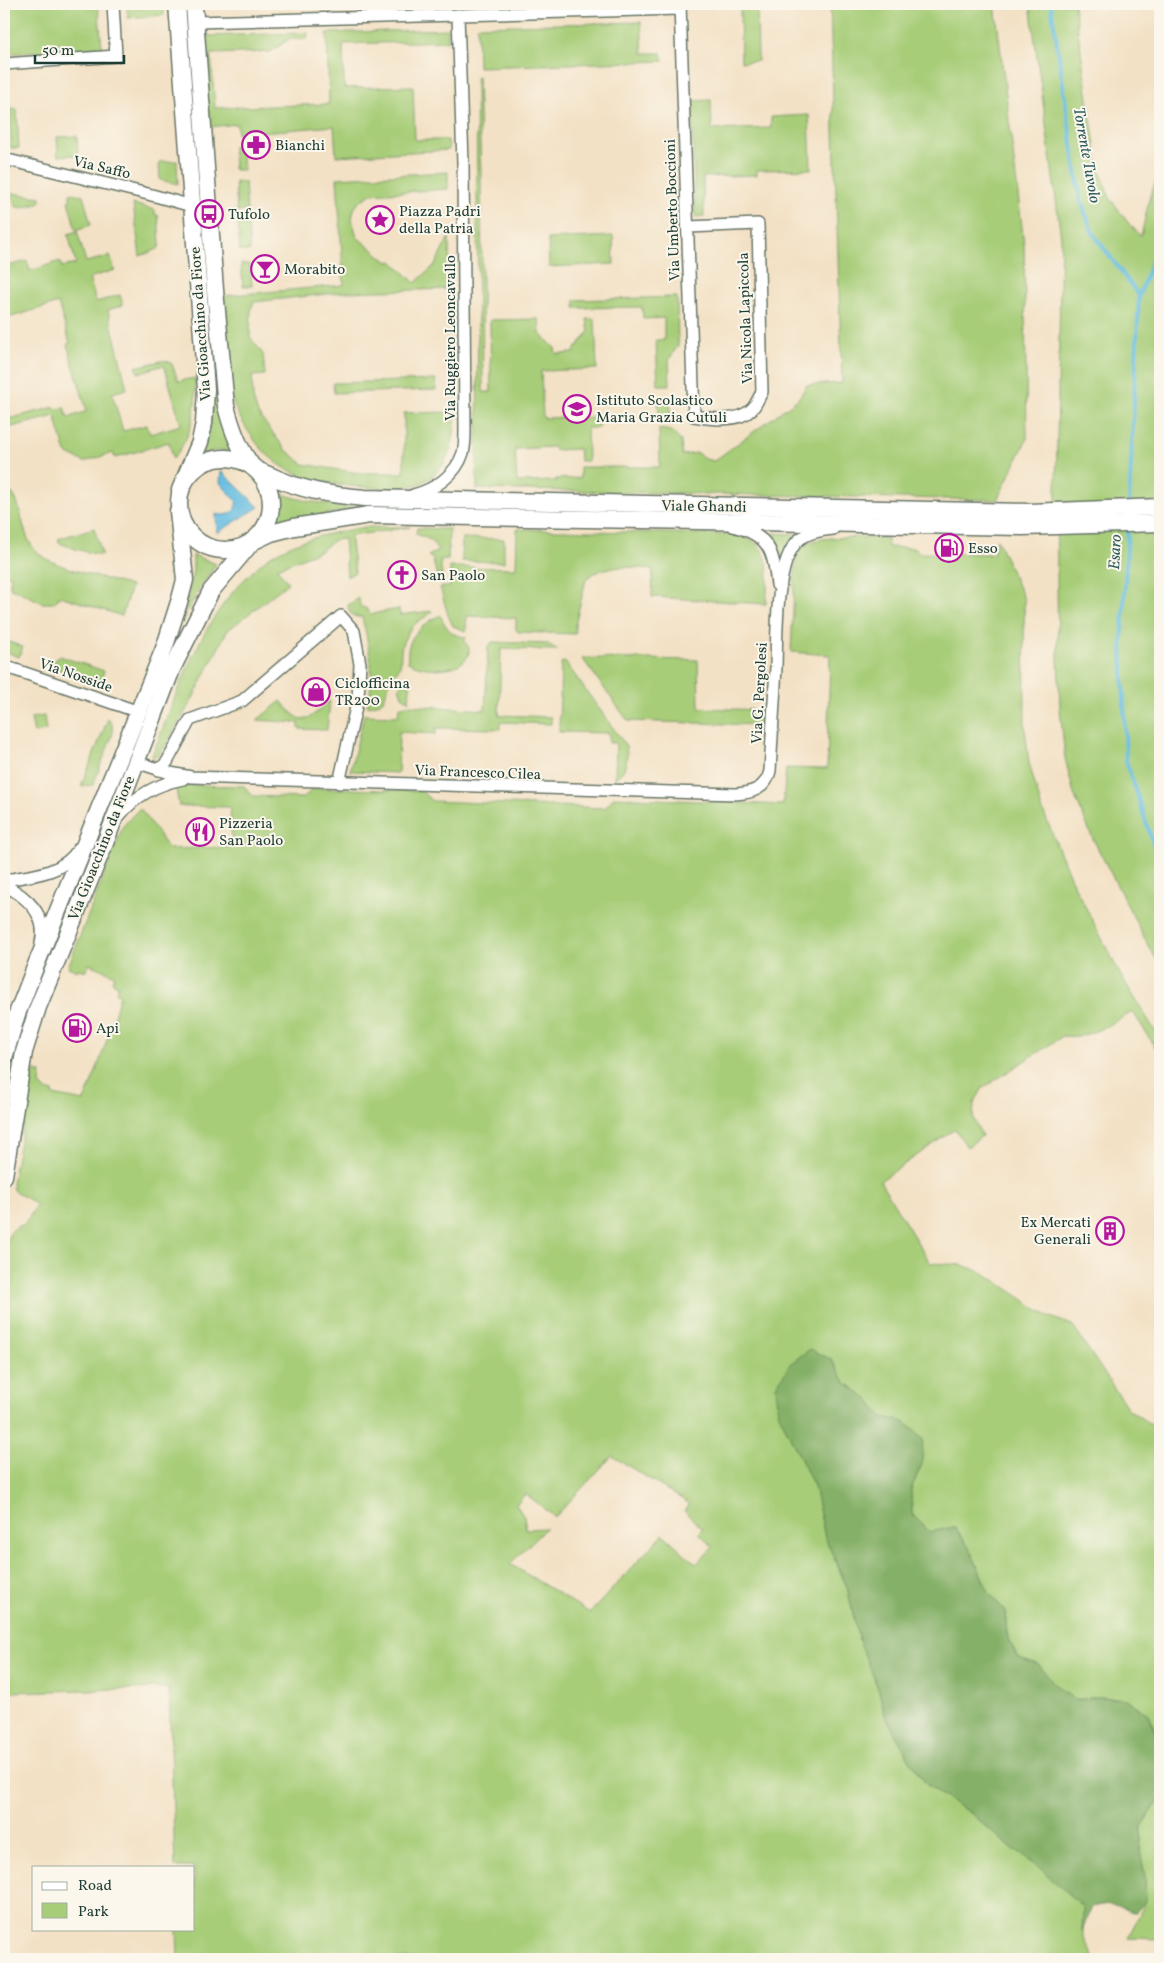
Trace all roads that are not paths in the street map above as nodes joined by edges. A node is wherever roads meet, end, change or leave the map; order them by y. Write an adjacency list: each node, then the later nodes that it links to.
1 (113, 4): 7 (street)
2 (178, 4): 9 (street, Via Gioacchino da Fiore)
3 (194, 4): 6 (street, Via Gioacchino da Fiore)
4 (680, 6): 5 (street); 10 (street, Via Umberto Boccioni)
5 (458, 15): 6 (street); 14 (street, Via Ruggiero Leoncavallo)
6 (195, 22): 12 (street, Via Gioacchino da Fiore)
7 (4, 64)
8 (4, 160): 9 (street, Via Saffo)
9 (192, 206): 13 (street, Via Gioacchino da Fiore)
10 (688, 227): 11 (street, Via Umberto Boccioni); 11 (street, Via Nicola Lapiccola)
11 (694, 416)
12 (253, 467): 13 (street); 14 (street, Viale Ghandi); 20 (street)
13 (180, 490): 16 (street)
14 (394, 499): 17 (street, Viale Ghandi)
15 (1160, 507): 17 (street, Viale Ghandi)
16 (178, 511): 20 (street); 23 (street, Via Gioacchino da Fiore)
17 (867, 517): 18 (street, Viale Ghandi); 19 (street, Viale Ghandi); 21 (street)
18 (694, 522): 20 (street, Viale Ghandi); 21 (street)
19 (1160, 523)
20 (252, 542): 24 (street, Via Gioacchino da Fiore)
21 (779, 600): 28 (street, Via G. Pergolesi)
22 (4, 666): 23 (street, Via Nosside)
23 (139, 712): 29 (street, Via Gioacchino da Fiore)
24 (136, 762): 25 (street); 30 (street, Via Gioacchino da Fiore)
25 (160, 770): 26 (street); 27 (street)
26 (191, 777): 27 (street, Via Francesco Cilea); 30 (street)
27 (339, 783): 28 (street, Via Francesco Cilea)
28 (762, 786)
29 (94, 820): 31 (street); 33 (street, Via Gioacchino da Fiore)
30 (112, 825): 35 (street, Via Gioacchino da Fiore)
31 (4, 880)
32 (4, 885): 33 (street)
33 (36, 964): 34 (street, Via Gioacchino da Fiore)
34 (4, 1058)
35 (4, 1176)

